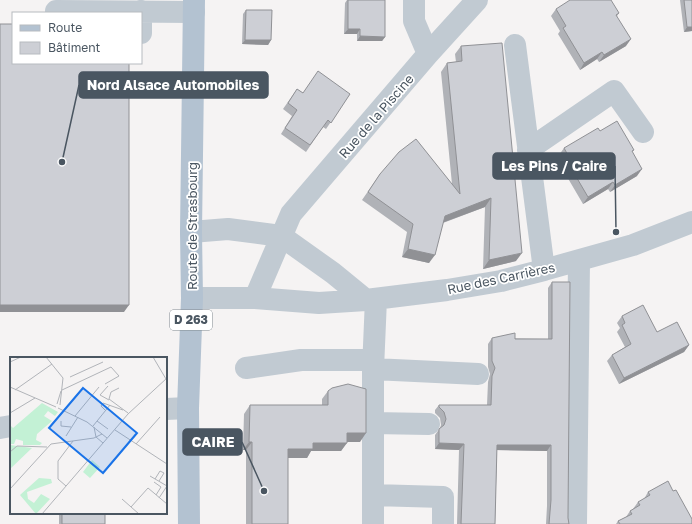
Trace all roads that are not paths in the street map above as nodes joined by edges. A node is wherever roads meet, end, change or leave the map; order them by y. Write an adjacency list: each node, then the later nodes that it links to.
1 (414, 0): 7 (street)
2 (477, 0): 7 (street, Rue de la Piscine)
3 (194, 6): 5 (street); 11 (main road, Route de Strasbourg / D 263)
4 (56, 11): 5 (street)
5 (141, 11)
6 (515, 45): 9 (street)
7 (428, 54): 12 (street, Rue de la Piscine)
8 (643, 132): 9 (street)
9 (528, 150): 16 (street)
10 (692, 222): 14 (street, Rue des Carrières)
11 (191, 232): 12 (street); 17 (main road, Route de Strasbourg / D 263)
12 (281, 236): 18 (street, Rue de la Piscine); 19 (street)
13 (692, 238): 14 (street, Rue des Carrières)
14 (633, 245): 15 (street, Rue des Carrières)
15 (578, 261): 16 (street, Rue des Carrières); 33 (street)
16 (544, 270): 19 (street, Rue des Carrières)
17 (192, 298): 18 (street, Rue des Carrières); 23 (main road, Route de Strasbourg / D 263)
18 (255, 298): 19 (street, Rue des Carrières)
19 (371, 300): 20 (street)
20 (373, 364): 21 (street); 22 (street); 25 (street)
21 (246, 368)
22 (478, 374)
23 (188, 408): 24 (street); 30 (main road, Route de Strasbourg / D 263)
24 (167, 409)
25 (373, 423): 26 (street); 29 (street)
26 (429, 424)
27 (10, 426): 28 (street)
28 (0, 428)
29 (373, 495): 31 (street); 32 (street)
30 (189, 524)
31 (373, 524)
32 (443, 524)
33 (576, 524)

